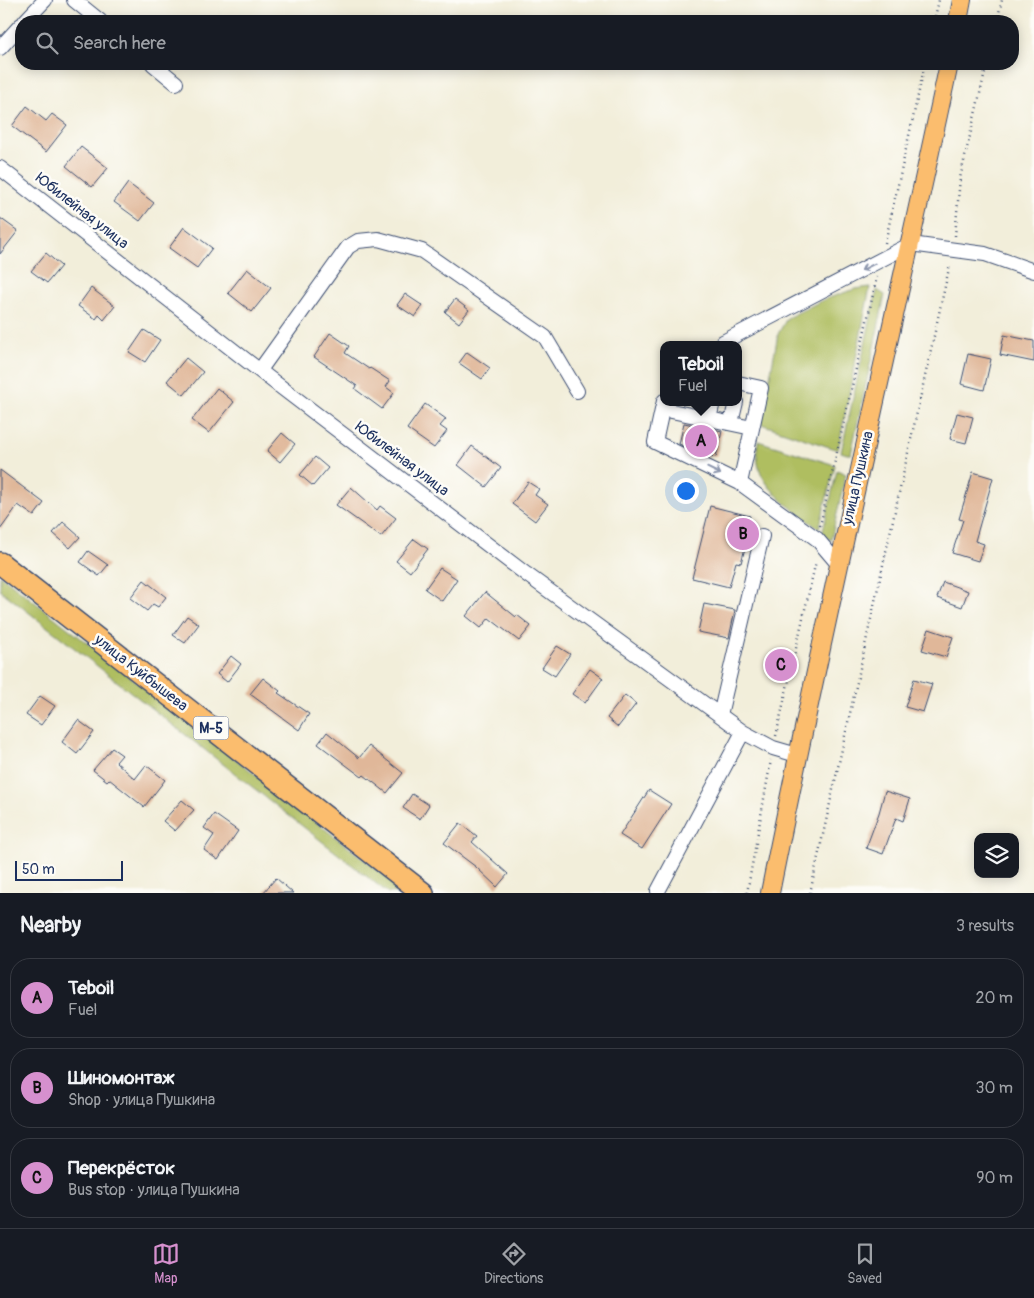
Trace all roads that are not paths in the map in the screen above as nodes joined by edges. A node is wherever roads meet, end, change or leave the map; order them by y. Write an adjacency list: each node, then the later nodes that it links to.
1 (45, 0): 4 (street)
2 (74, 0): 5 (street)
3 (962, 0): 6 (main road)
4 (31, 15)
5 (93, 15)
6 (959, 15)
7 (15, 32): 8 (street)
8 (0, 48)
9 (161, 70): 11 (street)
10 (948, 70): 13 (main road, улица Пушкина)
11 (176, 82)
12 (0, 168): 16 (street, Юбилейная улица)
13 (910, 244): 14 (street); 15 (street, one-way to 15); 30 (main road, улица Пушкина)
14 (1034, 271)
15 (725, 341)
16 (260, 370): 18 (street); 31 (street, Юбилейная улица)
17 (742, 386): 26 (street)
18 (577, 391)
19 (663, 406): 27 (street, one-way to 27)
20 (712, 406): 24 (street)
21 (735, 406): 25 (street)
22 (679, 407): 23 (street)
23 (694, 409): 24 (street)
24 (709, 419): 25 (street)
25 (731, 423): 26 (street)
26 (752, 428): 27 (street)
27 (740, 483): 30 (street)
28 (762, 536): 31 (street)
29 (0, 563): 35 (highway, улица Куйбышева / М-5)
30 (839, 565): 33 (main road, улица Пушкина)
31 (720, 715): 32 (street, Юбилейная улица)
32 (743, 732): 33 (street, Юбилейная улица); 34 (street)
33 (797, 755): 36 (main road, улица Пушкина)
34 (658, 891)
35 (423, 893)
36 (770, 893)

